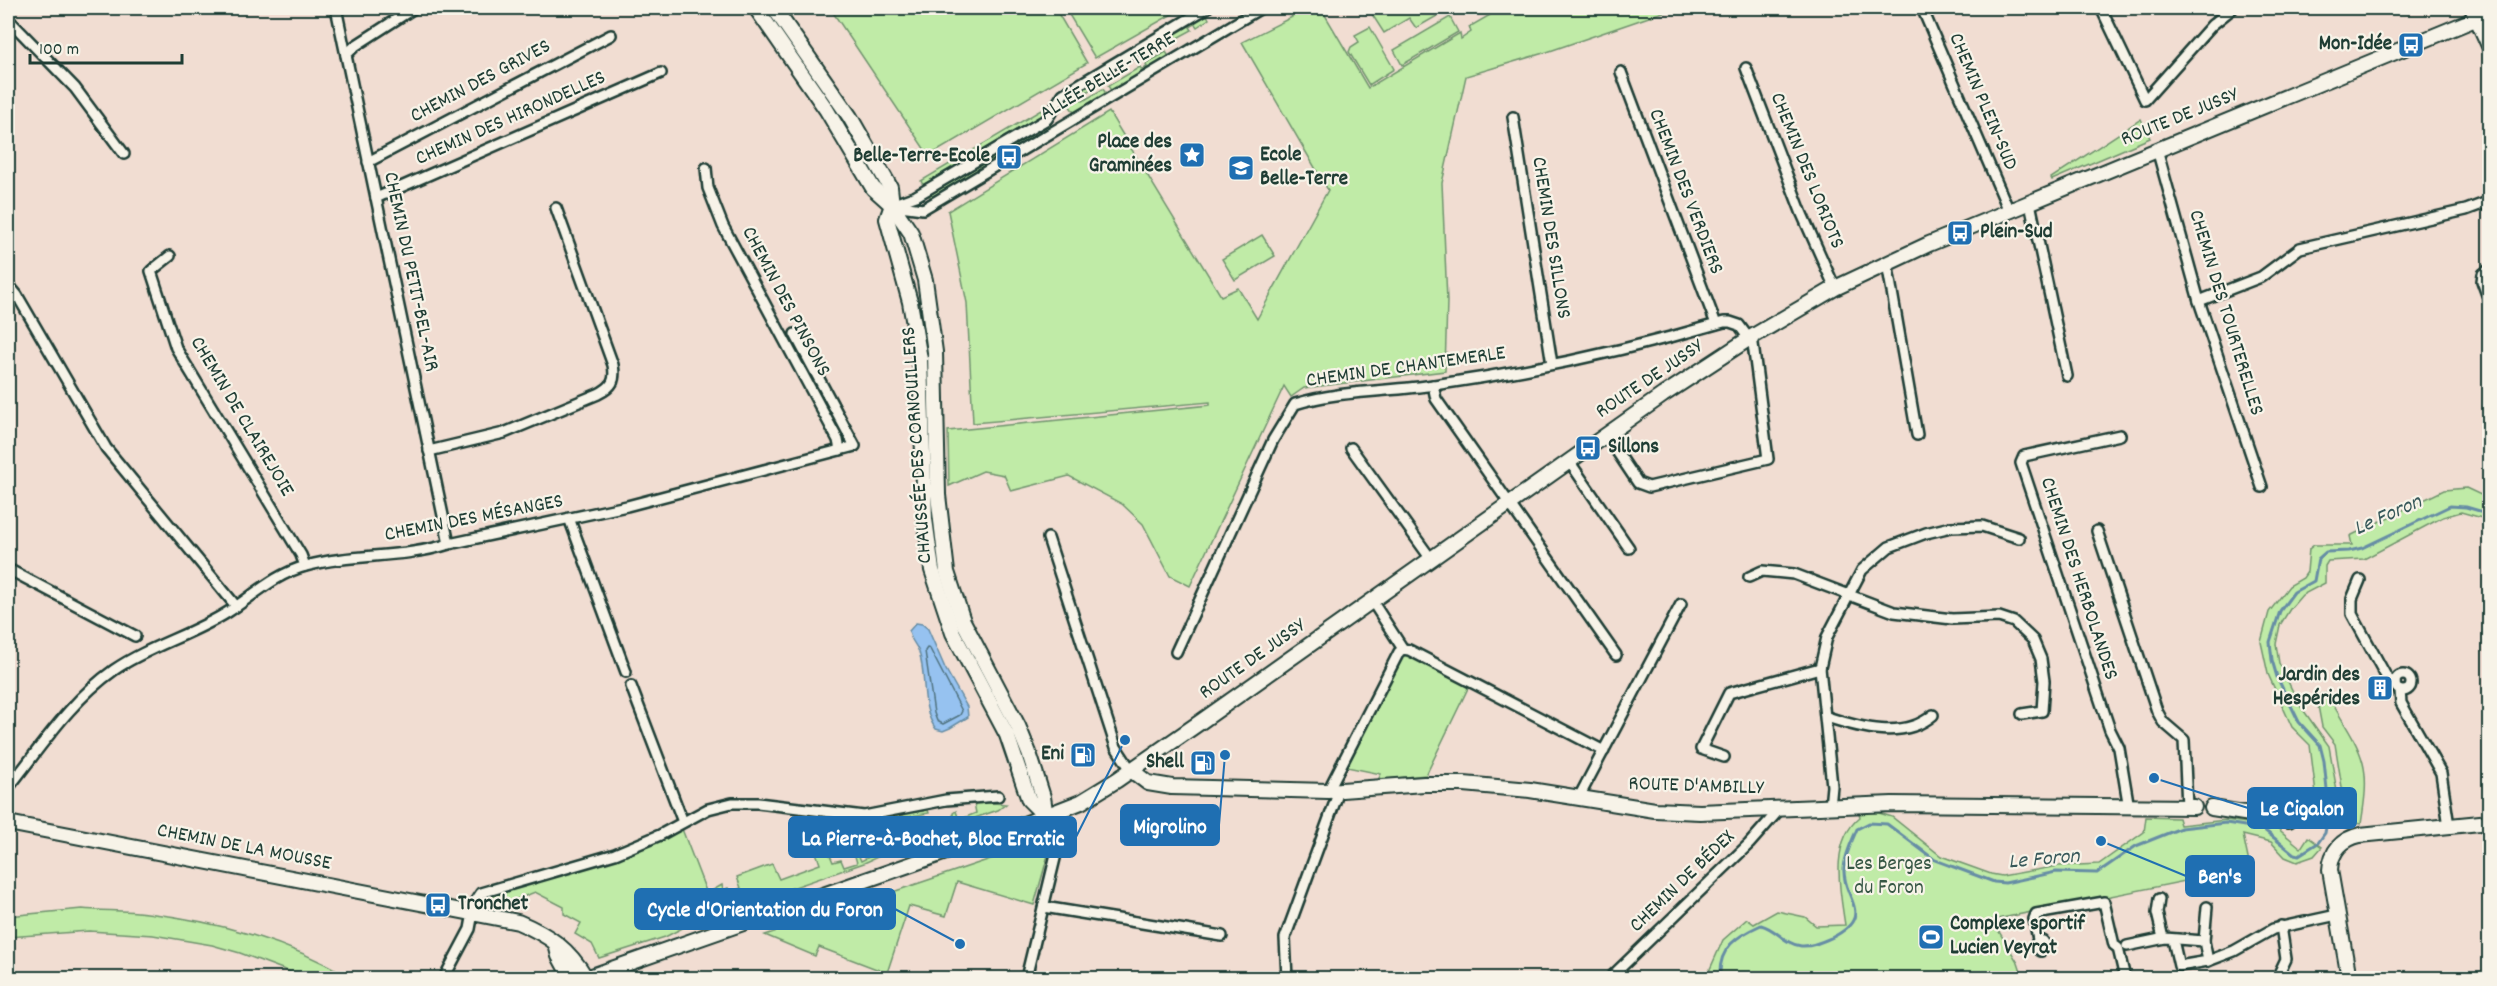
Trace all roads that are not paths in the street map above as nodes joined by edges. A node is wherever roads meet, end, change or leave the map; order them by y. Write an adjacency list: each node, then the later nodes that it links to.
1 (336, 8): 15 (street, CHEMIN DU PETIT-BEL-AIR)
2 (414, 8): 15 (street)
3 (756, 8): 27 (street, CHAUSSÉE DES CORNOUILLERS)
4 (774, 8): 27 (street, CHAUSSÉE DES CORNOUILLERS)
5 (1207, 8): 27 (street, ALLÉE BELLE-TERRE)
6 (1261, 8): 27 (street, ALLÉE BELLE-TERRE)
7 (1922, 8): 29 (street, CHEMIN PLEIN-SUD)
8 (2101, 8): 10 (street)
9 (2233, 8): 10 (street)
10 (2221, 11)
11 (2479, 13): 14 (street); 20 (street, ROUTE DE JUSSY)
12 (8, 19): 21 (street)
13 (610, 35): 22 (street, CHEMIN DES GRIVES)
14 (2490, 48)
15 (346, 55): 22 (street, CHEMIN DU PETIT-BEL-AIR)
16 (1746, 68): 34 (street, CHEMIN DES LORIOTS)
17 (1621, 72): 37 (street, CHEMIN DES VERDIERS)
18 (661, 73): 24 (street, CHEMIN DES HIRONDELLES)
19 (1513, 117): 40 (street, CHEMIN DES SILLONS)
20 (2157, 149): 26 (street, ROUTE DE JUSSY); 35 (street, CHEMIN DES TOURTERELLES)
21 (124, 154)
22 (368, 162): 24 (street, CHEMIN DU PETIT-BEL-AIR)
23 (706, 168): 47 (street, CHEMIN DES PINSONS)
24 (376, 198): 48 (street, CHEMIN DU PETIT-BEL-AIR)
25 (2490, 201): 35 (street)
26 (2030, 203): 29 (street, ROUTE DE JUSSY); 41 (street)
27 (892, 205): 89 (street, CHAUSSÉE DES CORNOUILLERS); 89 (street, CHAUSSÉE DES CORNOUILLERS)
28 (556, 207): 48 (street)
29 (2009, 211): 31 (street, ROUTE DE JUSSY)
30 (170, 256): 59 (street, CHEMIN DE CLAIREJOIE)
31 (1887, 263): 34 (street, ROUTE DE JUSSY); 44 (street)
32 (2490, 269): 36 (street)
33 (8, 284): 66 (street)
34 (1835, 288): 39 (street, ROUTE DE JUSSY)
35 (2199, 301): 50 (street, CHEMIN DES TOURTERELLES)
36 (2490, 303)
37 (1716, 324): 39 (street, CHEMIN DE CHANTEMERLE); 40 (street, CHEMIN DE CHANTEMERLE)
38 (795, 334): 47 (street)
39 (1750, 338): 43 (street, ROUTE DE JUSSY); 43 (street)
40 (1552, 364): 42 (street, CHEMIN DE CHANTEMERLE)
41 (2067, 376)
42 (1433, 385): 51 (street); 69 (street, CHEMIN DE CHANTEMERLE)
43 (1606, 435): 49 (street, ROUTE DE JUSSY)
44 (1917, 435)
45 (2120, 435): 86 (street, CHEMIN DES HERBOLANDES)
46 (1351, 448): 58 (street)
47 (840, 450): 52 (street, CHEMIN DES MÉSANGES)
48 (429, 451): 56 (street, CHEMIN DU PETIT-BEL-AIR)
49 (1569, 461): 51 (street, ROUTE DE JUSSY); 57 (street)
50 (2262, 487)
51 (1510, 504): 58 (street, ROUTE DE JUSSY); 70 (street)
52 (569, 518): 56 (street, CHEMIN DES MÉSANGES); 72 (street)
53 (2097, 531): 85 (street)
54 (1048, 538): 79 (street)
55 (2019, 538): 63 (street)
56 (449, 544): 59 (street, CHEMIN DES MÉSANGES)
57 (1629, 548)
58 (1431, 560): 64 (street, ROUTE DE JUSSY)
59 (305, 566): 66 (street, CHEMIN DES MÉSANGES)
60 (8, 569): 67 (street)
61 (1749, 577): 63 (street)
62 (2360, 580): 94 (street)
63 (1848, 595): 71 (street); 74 (street)
64 (1372, 601): 68 (street); 79 (street, ROUTE DE JUSSY)
65 (1681, 604): 77 (street)
66 (236, 606): 80 (street, CHEMIN DES MÉSANGES)
67 (135, 636)
68 (1403, 649): 77 (street); 81 (street)
69 (1176, 652)
70 (1616, 655)
71 (1820, 668): 76 (street); 78 (street)
72 (626, 672)
73 (631, 686): 91 (street)
74 (2022, 714)
75 (1933, 715): 76 (street)
76 (1827, 717): 84 (street)
77 (1604, 751): 83 (street)
78 (1724, 757)
79 (1131, 770): 81 (street, ROUTE D'AMBILLY); 89 (street, ROUTE DE JUSSY)
80 (8, 788)
81 (1334, 791): 83 (street, ROUTE D'AMBILLY); 113 (street)
82 (998, 796): 91 (street)
83 (1578, 799): 88 (street, ROUTE D'AMBILLY)
84 (1830, 807): 86 (street, ROUTE D'AMBILLY); 88 (street, ROUTE D'AMBILLY)
85 (2190, 807): 86 (street, ROUTE D'AMBILLY)
86 (2128, 808)
87 (2212, 808): 90 (street)
88 (1779, 810): 114 (street, CHEMIN DE BÉDEX)
89 (1046, 817): 96 (street); 111 (street, ROUTE DE JUSSY)
90 (2289, 820)
91 (683, 822): 98 (street)
92 (2490, 822): 94 (street)
93 (8, 824): 98 (street, CHEMIN DE LA MOUSSE)
94 (2449, 826): 99 (street)
95 (2159, 899): 102 (street)
96 (1044, 907): 101 (street); 112 (street)
97 (2207, 907): 105 (street)
98 (473, 912): 106 (street, CHEMIN DE LA MOUSSE); 109 (street)
99 (2337, 915): 100 (street); 117 (street)
100 (2281, 926): 108 (street); 116 (street)
101 (1222, 936)
102 (2163, 938): 104 (street); 107 (street)
103 (2038, 940): 115 (street)
104 (2174, 940): 105 (street); 108 (street)
105 (2204, 941): 108 (street)
106 (556, 944): 110 (street); 111 (street, CHEMIN DE LA MOUSSE)
107 (2127, 946)
108 (2208, 961)
109 (444, 978)
110 (571, 978)
111 (586, 978)
112 (1026, 978)
113 (1287, 978)
114 (1610, 978)
115 (2125, 978)
116 (2277, 978)
117 (2349, 978)

